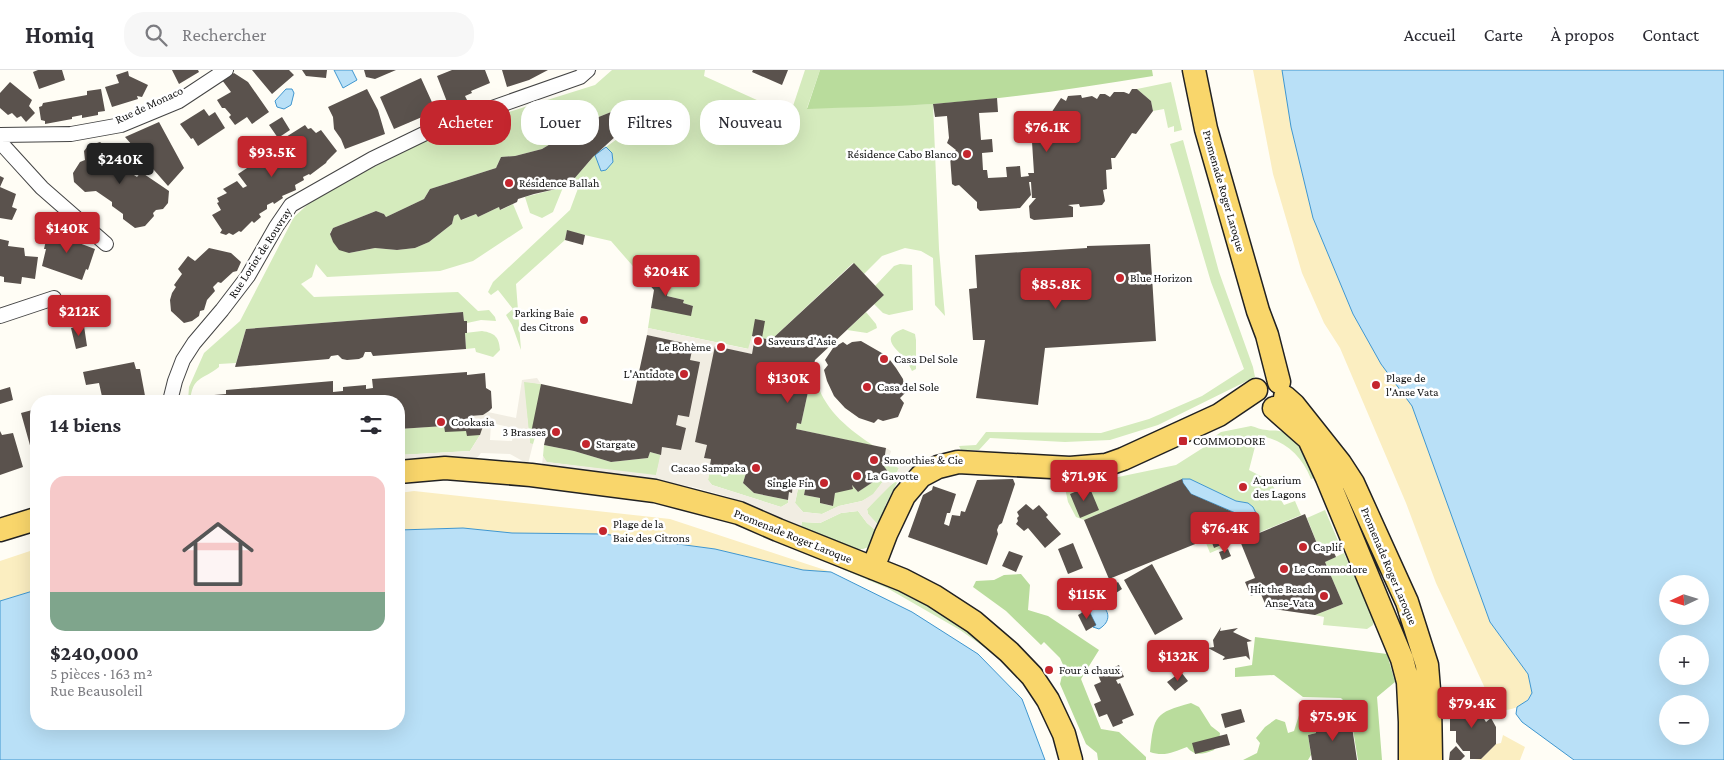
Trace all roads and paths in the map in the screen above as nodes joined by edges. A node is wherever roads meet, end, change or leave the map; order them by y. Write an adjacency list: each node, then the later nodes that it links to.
1 (213, 70): 5 (street, Rue de Monaco)
2 (226, 70): 5 (street, Rue de Monaco)
3 (588, 70): 11 (street, Rue Loriot de Rouvray)
4 (1194, 70): 12 (main road, Promenade Roger Laroque)
5 (82, 132): 6 (street, Rue de Monaco)
6 (0, 134)
7 (0, 142): 8 (street)
8 (106, 244)
9 (54, 298): 10 (street)
10 (0, 316)
11 (172, 395)
12 (1270, 395): 16 (main road); 18 (main road, Promenade Roger Laroque); 19 (main road, Promenade Roger Laroque)
13 (405, 471): 16 (main road, Promenade Roger Laroque)
14 (30, 521): 15 (main road)
15 (0, 530)
16 (873, 568): 17 (main road, Promenade Roger Laroque)
17 (1071, 760)
18 (1410, 760)
19 (1431, 760)

